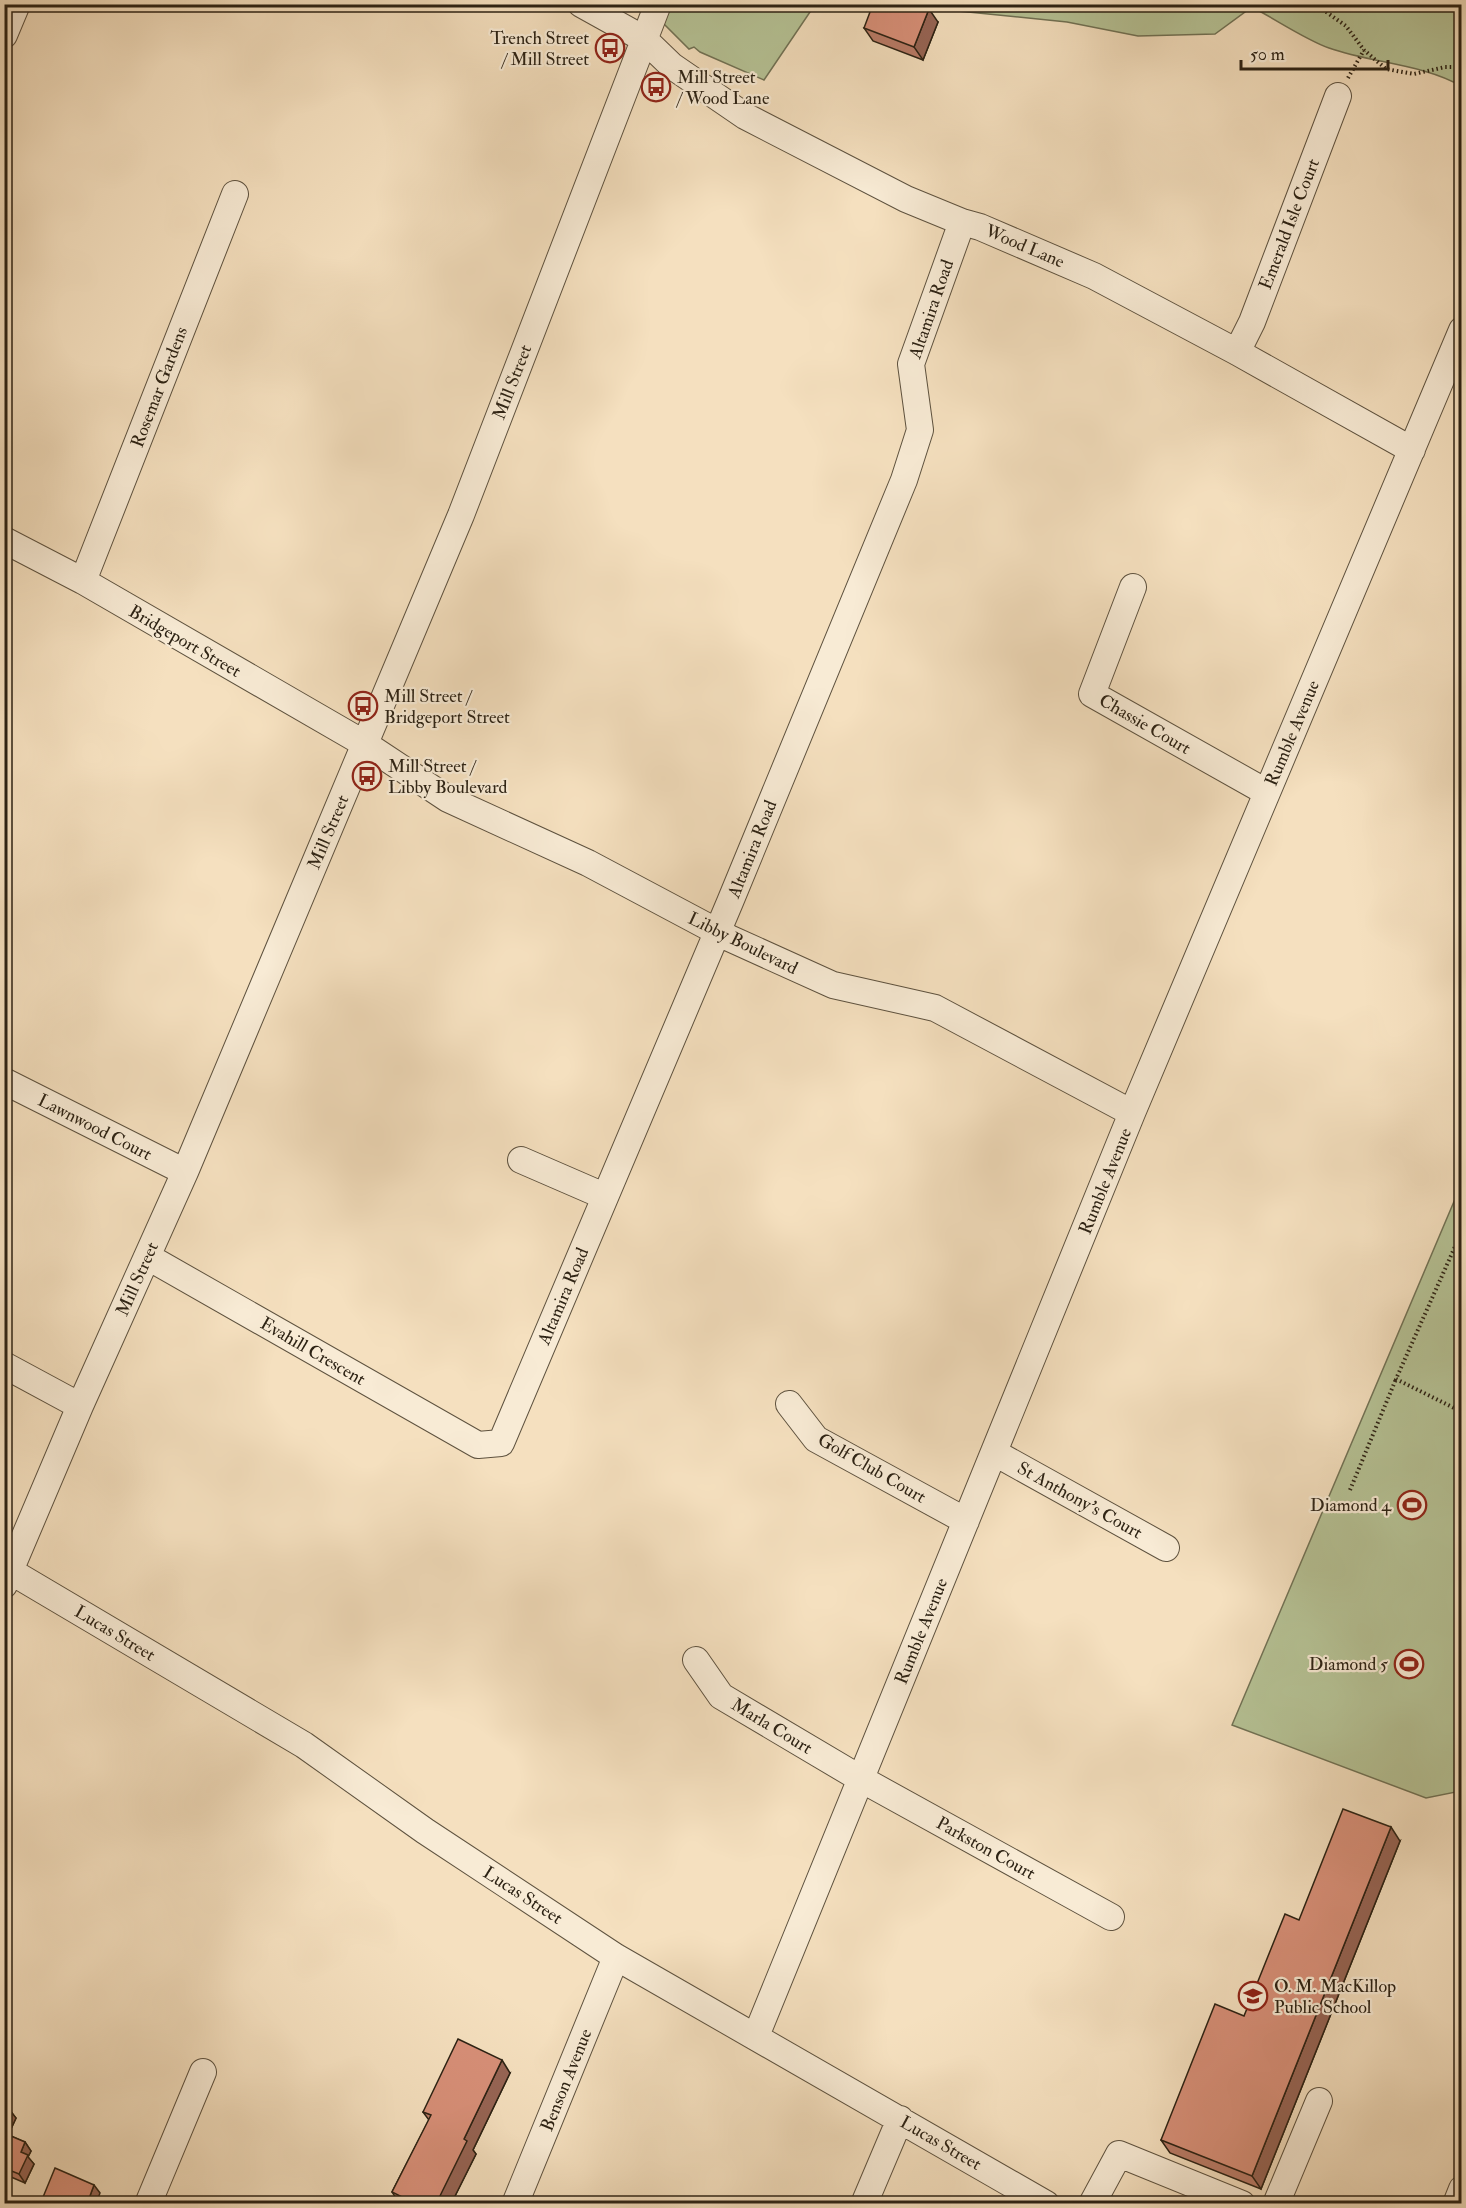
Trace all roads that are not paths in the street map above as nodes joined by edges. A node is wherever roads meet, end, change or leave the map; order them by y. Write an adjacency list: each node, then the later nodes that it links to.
1 (17, 4): 4 (street)
2 (581, 4): 5 (street, Wood Lane)
3 (658, 4): 5 (street, Mill Street)
4 (4, 35)
5 (644, 39): 8 (street, Wood Lane); 15 (street, Mill Street)
6 (1338, 96): 10 (street, Emerald Isle Court)
7 (235, 194): 13 (street, Rosemar Gardens)
8 (962, 222): 10 (street, Wood Lane); 17 (street, Altamira Road)
9 (1461, 330): 11 (street, Rumble Avenue)
10 (1237, 352): 11 (street, Wood Lane)
11 (1412, 450): 16 (street, Rumble Avenue)
12 (4, 540): 13 (street, Bridgeport Street)
13 (83, 581): 15 (street, Bridgeport Street)
14 (1133, 587): 16 (street, Chassie Court)
15 (365, 744): 17 (street, Libby Boulevard); 21 (street, Mill Street)
16 (1266, 792): 19 (street, Rumble Avenue)
17 (717, 932): 19 (street, Libby Boulevard); 22 (street, Altamira Road)
18 (4, 1081): 21 (street, Lawnwood Court)
19 (1132, 1113): 28 (street, Rumble Avenue)
20 (521, 1160): 22 (street)
21 (185, 1172): 23 (street, Mill Street)
22 (604, 1196): 27 (street, Altamira Road)
23 (148, 1257): 26 (street, Mill Street); 27 (street, Evahill Crescent)
24 (4, 1365): 26 (street)
25 (789, 1404): 29 (street, Golf Club Court)
26 (80, 1406): 31 (street, Mill Street)
27 (478, 1445)
28 (995, 1453): 29 (street, Rumble Avenue); 30 (street, St Anthony's Court)
29 (966, 1521): 33 (street, Rumble Avenue)
30 (1166, 1548)
31 (8, 1578): 35 (street, Lucas Street)
32 (696, 1660): 33 (street, Marla Court)
33 (861, 1779): 34 (street, Parkston Court); 36 (street, Rumble Avenue)
34 (1111, 1917)
35 (616, 1957): 36 (street, Lucas Street); 42 (street, Benson Avenue)
36 (756, 2036): 39 (street, Lucas Street)
37 (203, 2072): 41 (street)
38 (1319, 2101): 47 (street)
39 (900, 2119): 43 (street); 44 (street, Lucas Street)
40 (1461, 2189): 48 (street)
41 (148, 2204)
42 (515, 2204)
43 (864, 2204)
44 (1046, 2204)
45 (1092, 2204): 46 (street)
46 (1242, 2204)
47 (1276, 2204)
48 (1456, 2204)

